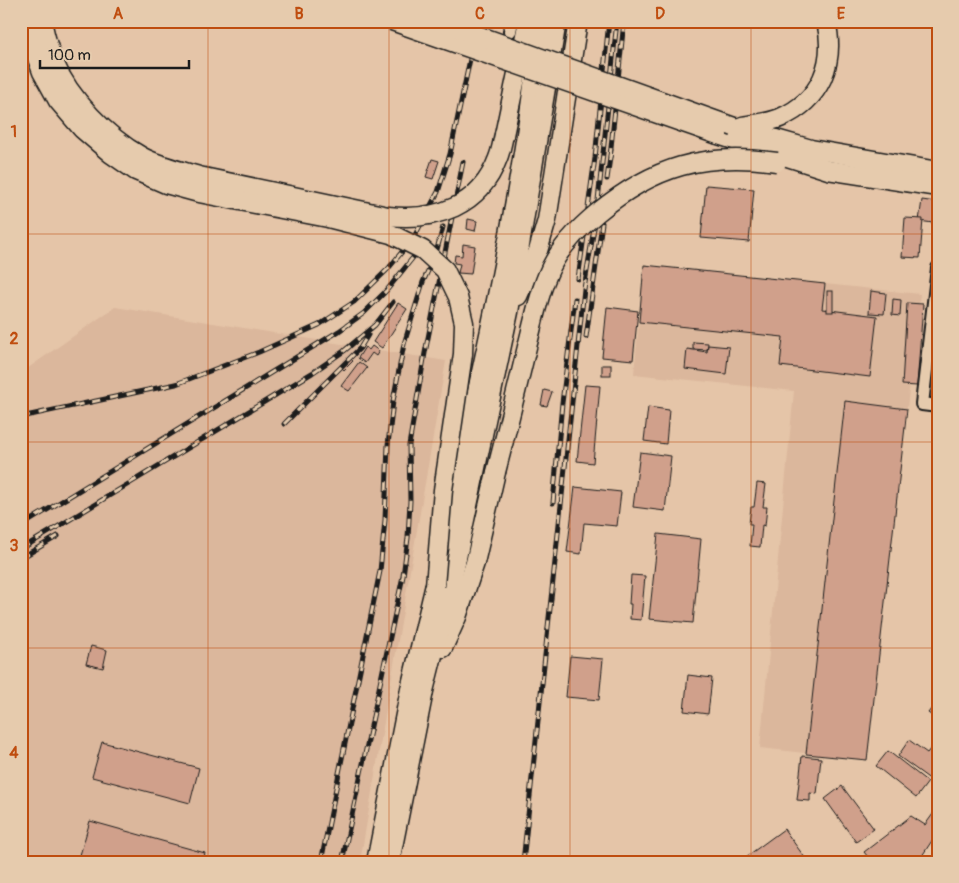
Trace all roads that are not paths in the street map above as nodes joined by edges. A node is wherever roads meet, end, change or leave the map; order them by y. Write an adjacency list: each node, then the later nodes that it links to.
1 (392, 21): 9 (highway, bridge)
2 (438, 21): 8 (highway, bridge)
3 (557, 21): 7 (highway)
4 (578, 21): 13 (highway)
5 (826, 21): 8 (highway)
6 (31, 24): 7 (highway, bridge); 15 (highway, bridge)
7 (530, 29): 13 (highway); 15 (highway)
8 (734, 126): 9 (highway)
9 (780, 152): 10 (highway); 11 (highway); 16 (highway, bridge)
10 (938, 171)
11 (938, 187)
12 (938, 268): 14 (street)
13 (510, 312): 16 (highway)
14 (938, 406)
15 (435, 586): 17 (highway)
16 (424, 692): 18 (highway)
17 (376, 862)
18 (390, 862)

